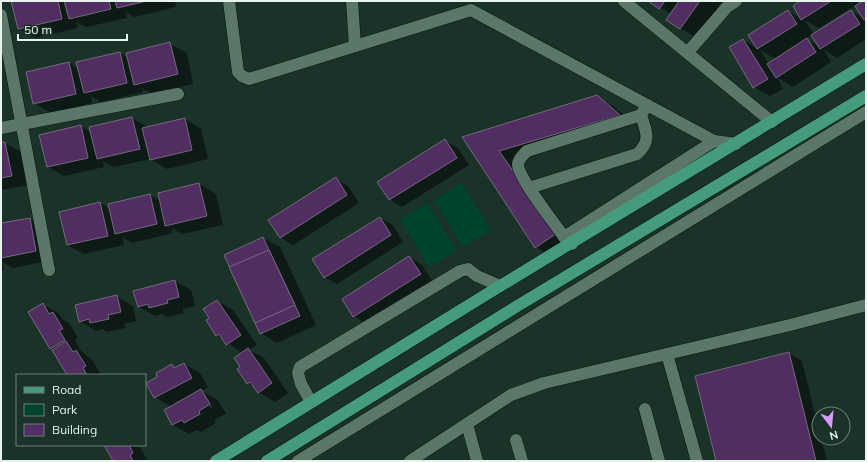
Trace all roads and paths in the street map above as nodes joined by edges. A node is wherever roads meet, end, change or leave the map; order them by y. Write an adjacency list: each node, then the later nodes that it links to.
1 (229, 1): 7 (street)
2 (352, 1): 7 (street)
3 (624, 1): 8 (street)
4 (736, 1): 8 (street)
5 (471, 6): 7 (street); 12 (street)
6 (1, 15): 15 (street)
7 (355, 46)
8 (688, 52): 14 (street)
9 (866, 64): 14 (main road)
10 (178, 94): 15 (street)
11 (866, 96): 30 (main road)
12 (644, 110): 17 (street); 19 (street); 19 (street)
13 (866, 112): 31 (street)
14 (772, 122): 18 (main road)
15 (22, 124): 16 (street); 21 (street)
16 (1, 128)
17 (714, 141): 18 (street); 20 (street)
18 (736, 144): 20 (main road)
19 (530, 188): 20 (street)
20 (568, 240): 22 (main road)
21 (49, 270)
22 (500, 286): 25 (main road); 25 (street)
23 (866, 305): 24 (street)
24 (667, 354): 27 (street); 36 (street)
25 (311, 402): 29 (main road)
26 (645, 409): 35 (street)
27 (467, 424): 32 (street); 33 (street)
28 (516, 440): 34 (street)
29 (216, 461)
30 (267, 461)
31 (298, 461)
32 (410, 461)
33 (477, 461)
34 (522, 461)
35 (659, 461)
36 (696, 461)

